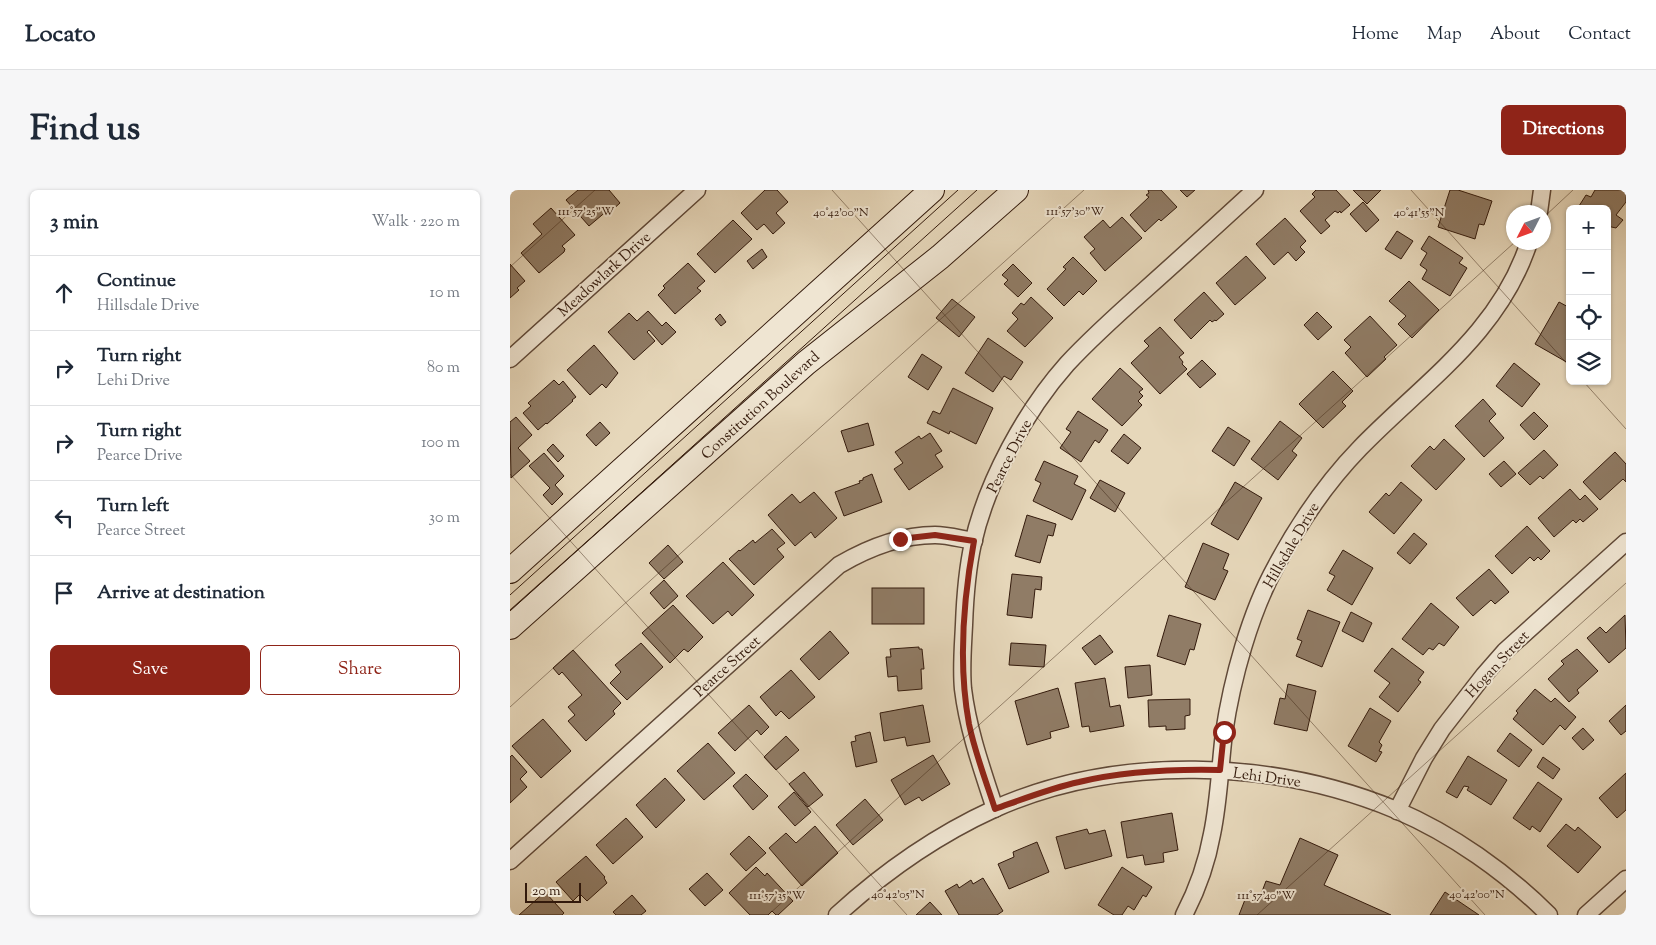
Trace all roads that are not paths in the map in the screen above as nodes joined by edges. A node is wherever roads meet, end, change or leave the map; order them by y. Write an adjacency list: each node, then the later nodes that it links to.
1 (697, 190): 8 (street, Meadowlark Drive)
2 (932, 190): 11 (main road)
3 (1016, 190): 12 (main road, Constitution Boulevard)
4 (1256, 190): 9 (street, Pearce Drive)
5 (1542, 190): 6 (street)
6 (1540, 205)
7 (1527, 250): 13 (street, Hillsdale Drive)
8 (510, 359)
9 (974, 541): 14 (street, Pearce Drive); 16 (street, Pearce Street)
10 (1626, 542): 15 (street, Hogan Street)
11 (510, 571)
12 (510, 627)
13 (1220, 770): 14 (street, Lehi Drive); 15 (street, Lehi Drive); 19 (street, Hillsdale Drive)
14 (995, 809): 18 (street, Lehi Drive)
15 (1397, 811): 20 (street, Lehi Drive)
16 (510, 861)
17 (1626, 878): 21 (street)
18 (836, 915)
19 (1184, 915)
20 (1549, 915)
21 (1586, 915)

